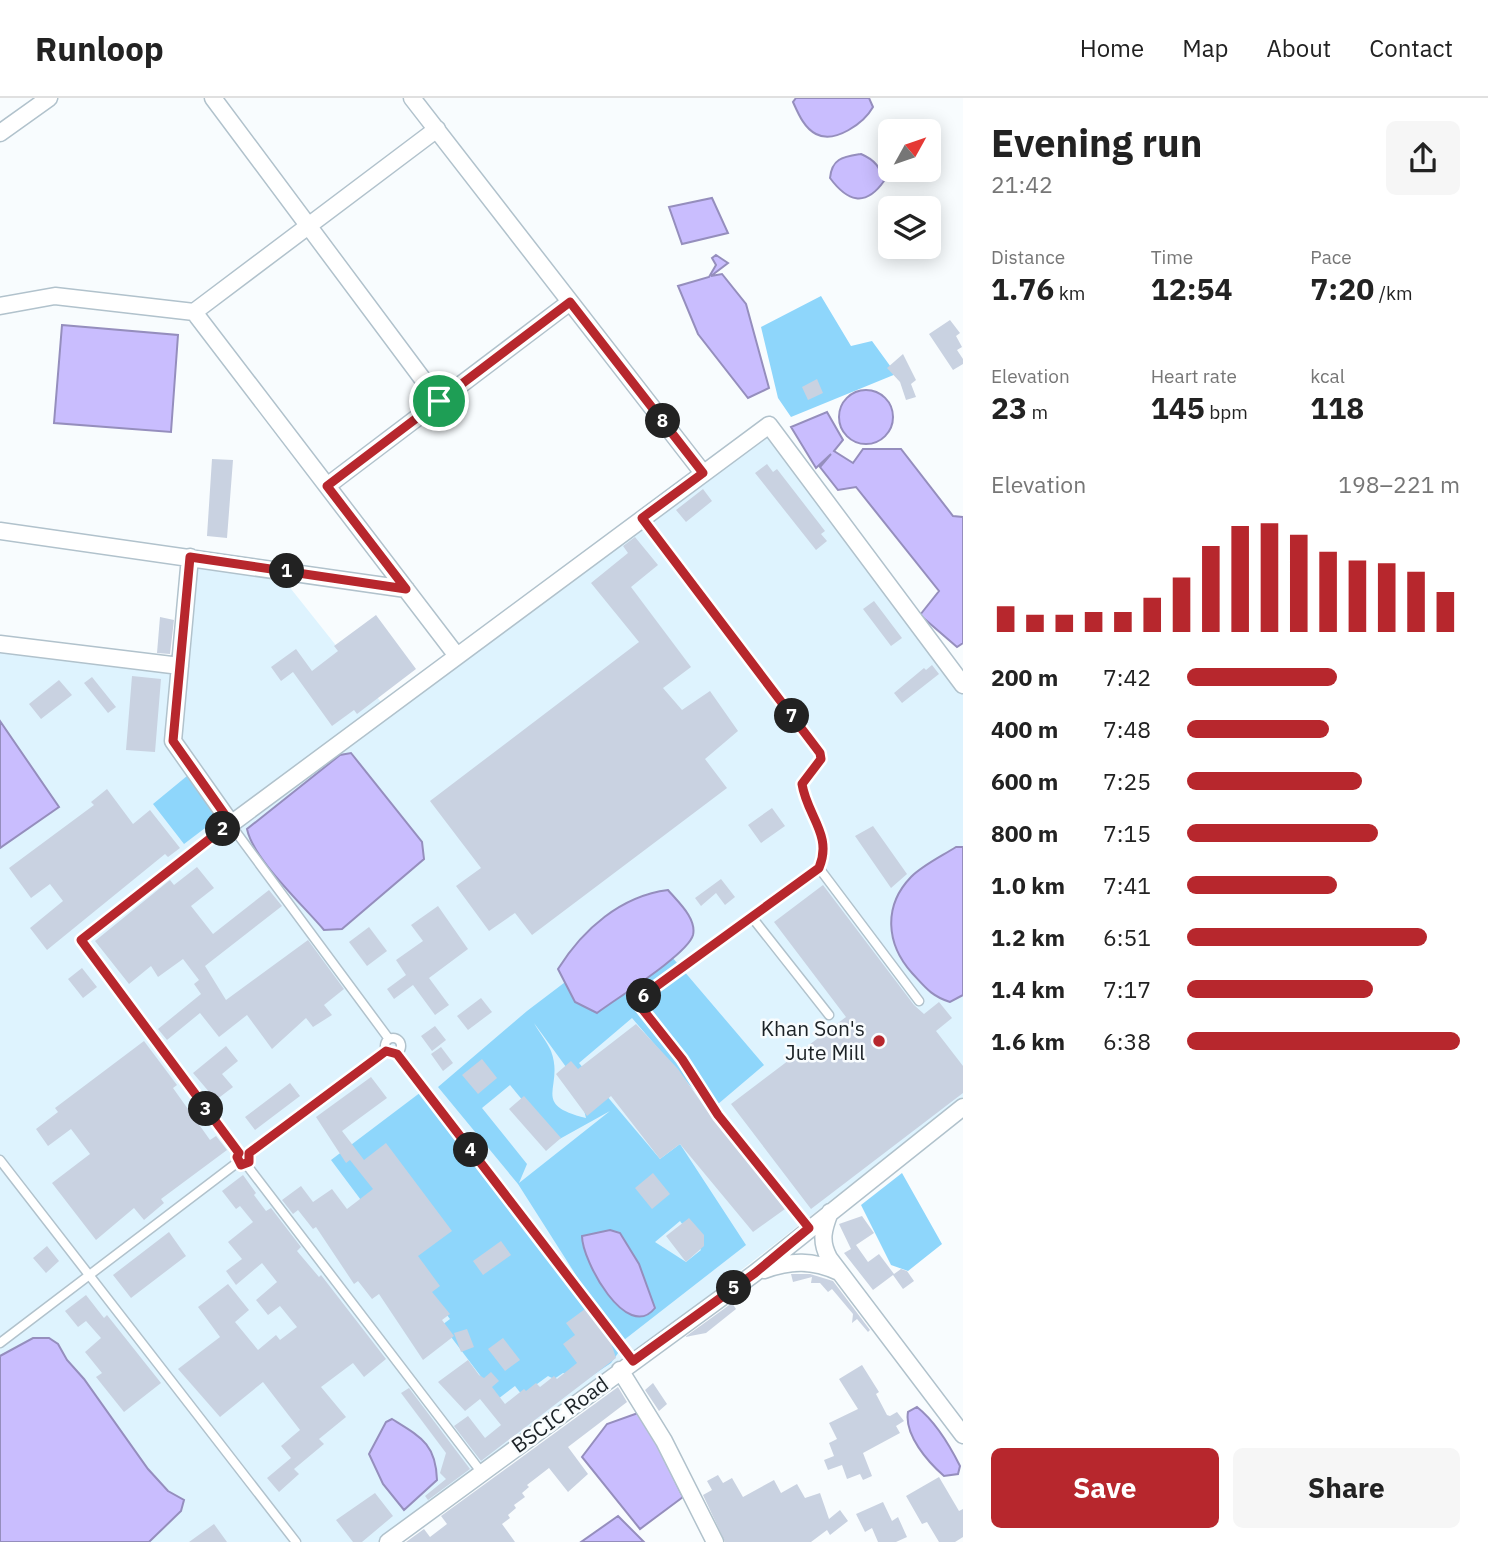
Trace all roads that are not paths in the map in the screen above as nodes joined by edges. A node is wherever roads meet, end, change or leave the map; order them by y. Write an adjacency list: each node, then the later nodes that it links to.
1 (49, 98): 5 (street)
2 (213, 98): 6 (street)
3 (412, 98): 4 (street)
4 (437, 129): 6 (street); 7 (street)
5 (0, 134)
6 (307, 224): 9 (street); 10 (street)
7 (570, 302): 10 (street); 11 (street)
8 (0, 308): 9 (street)
9 (194, 312): 12 (street)
10 (439, 401): 12 (street)
11 (703, 473): 13 (street); 20 (street)
12 (327, 486): 16 (street)
13 (642, 518): 18 (street); 22 (lane)
14 (0, 531): 15 (street)
15 (190, 557): 16 (street); 19 (street)
16 (406, 589): 18 (street)
17 (0, 644): 19 (street)
18 (457, 656): 21 (street)
19 (180, 666): 21 (street)
20 (963, 685)
21 (231, 824): 26 (lane); 31 (lane)
22 (819, 868): 23 (lane); 24 (lane)
23 (751, 916): 25 (lane); 33 (lane)
24 (919, 1001)
25 (829, 1015)
26 (389, 1038): 27 (lane); 28 (lane)
27 (386, 1051): 28 (lane); 31 (lane)
28 (397, 1054): 38 (lane)
29 (963, 1107): 32 (street, BSCIC Road)
30 (0, 1160): 36 (lane)
31 (241, 1160): 36 (lane); 40 (lane)
32 (832, 1209): 33 (street, BSCIC Road); 34 (street)
33 (809, 1228): 35 (street, BSCIC Road)
34 (839, 1272): 35 (street); 39 (street)
35 (755, 1273): 38 (street, BSCIC Road)
36 (90, 1274): 37 (lane); 41 (lane)
37 (0, 1343)
38 (627, 1365): 40 (street, BSCIC Road); 43 (street)
39 (963, 1435)
40 (482, 1473): 42 (street, BSCIC Road)
41 (296, 1542)
42 (388, 1542)
43 (715, 1542)

